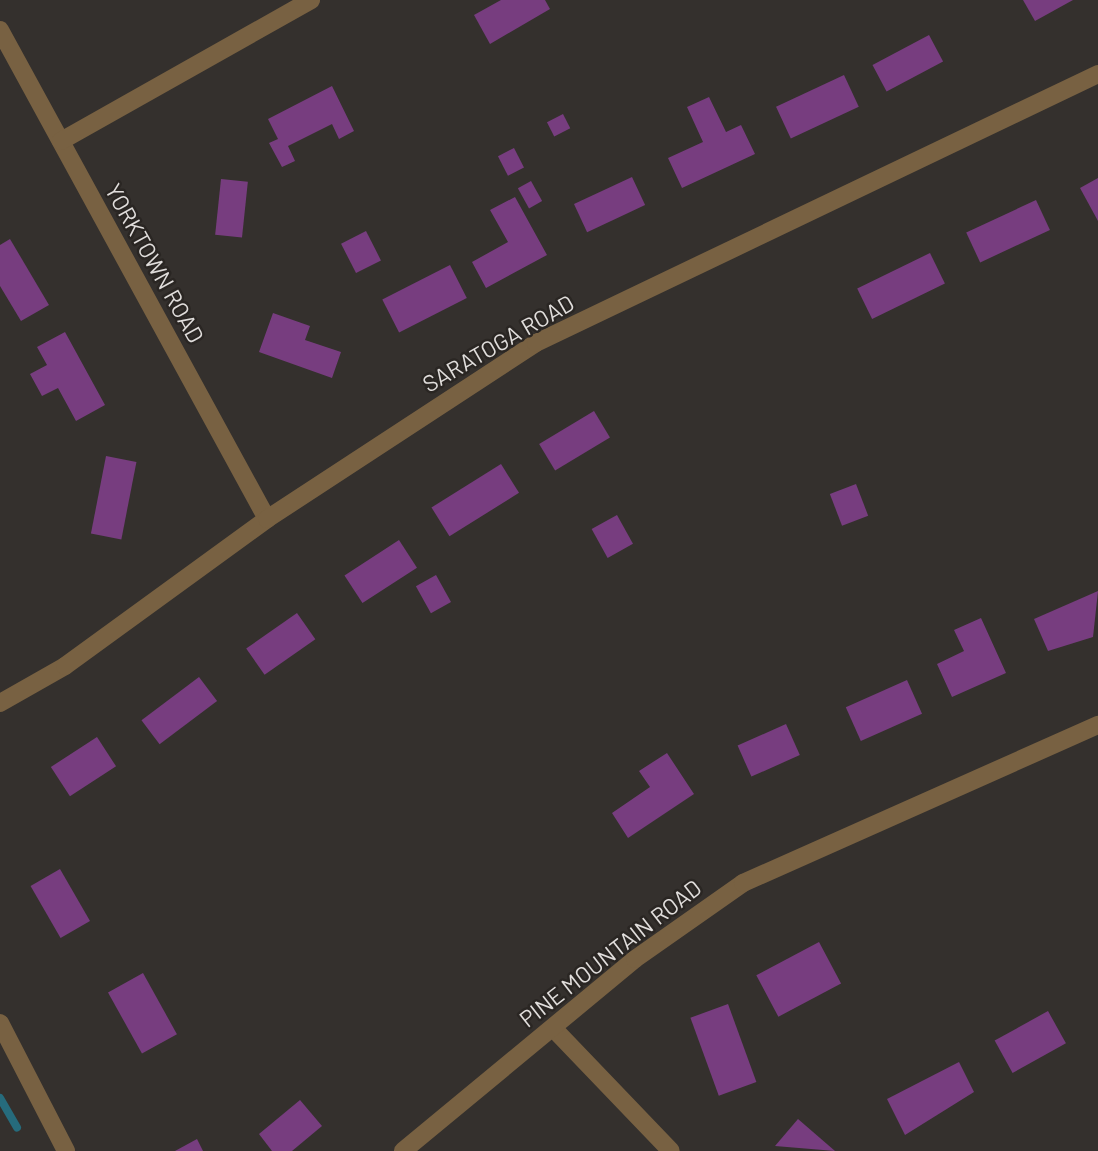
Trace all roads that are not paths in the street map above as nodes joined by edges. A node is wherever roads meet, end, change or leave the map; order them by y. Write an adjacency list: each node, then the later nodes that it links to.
1 (311, 0): 4 (street)
2 (0, 30): 4 (street, YORKTOWN ROAD)
3 (1098, 74): 5 (street, SARATOGA ROAD)
4 (61, 141): 5 (street, YORKTOWN ROAD)
5 (267, 519): 6 (street, SARATOGA ROAD)
6 (0, 703)
7 (1098, 725): 9 (street, PINE MOUNTAIN ROAD)
8 (0, 1023): 10 (street)
9 (553, 1028): 11 (street, PINE MOUNTAIN ROAD); 12 (street)
10 (66, 1151)
11 (403, 1151)
12 (671, 1151)

